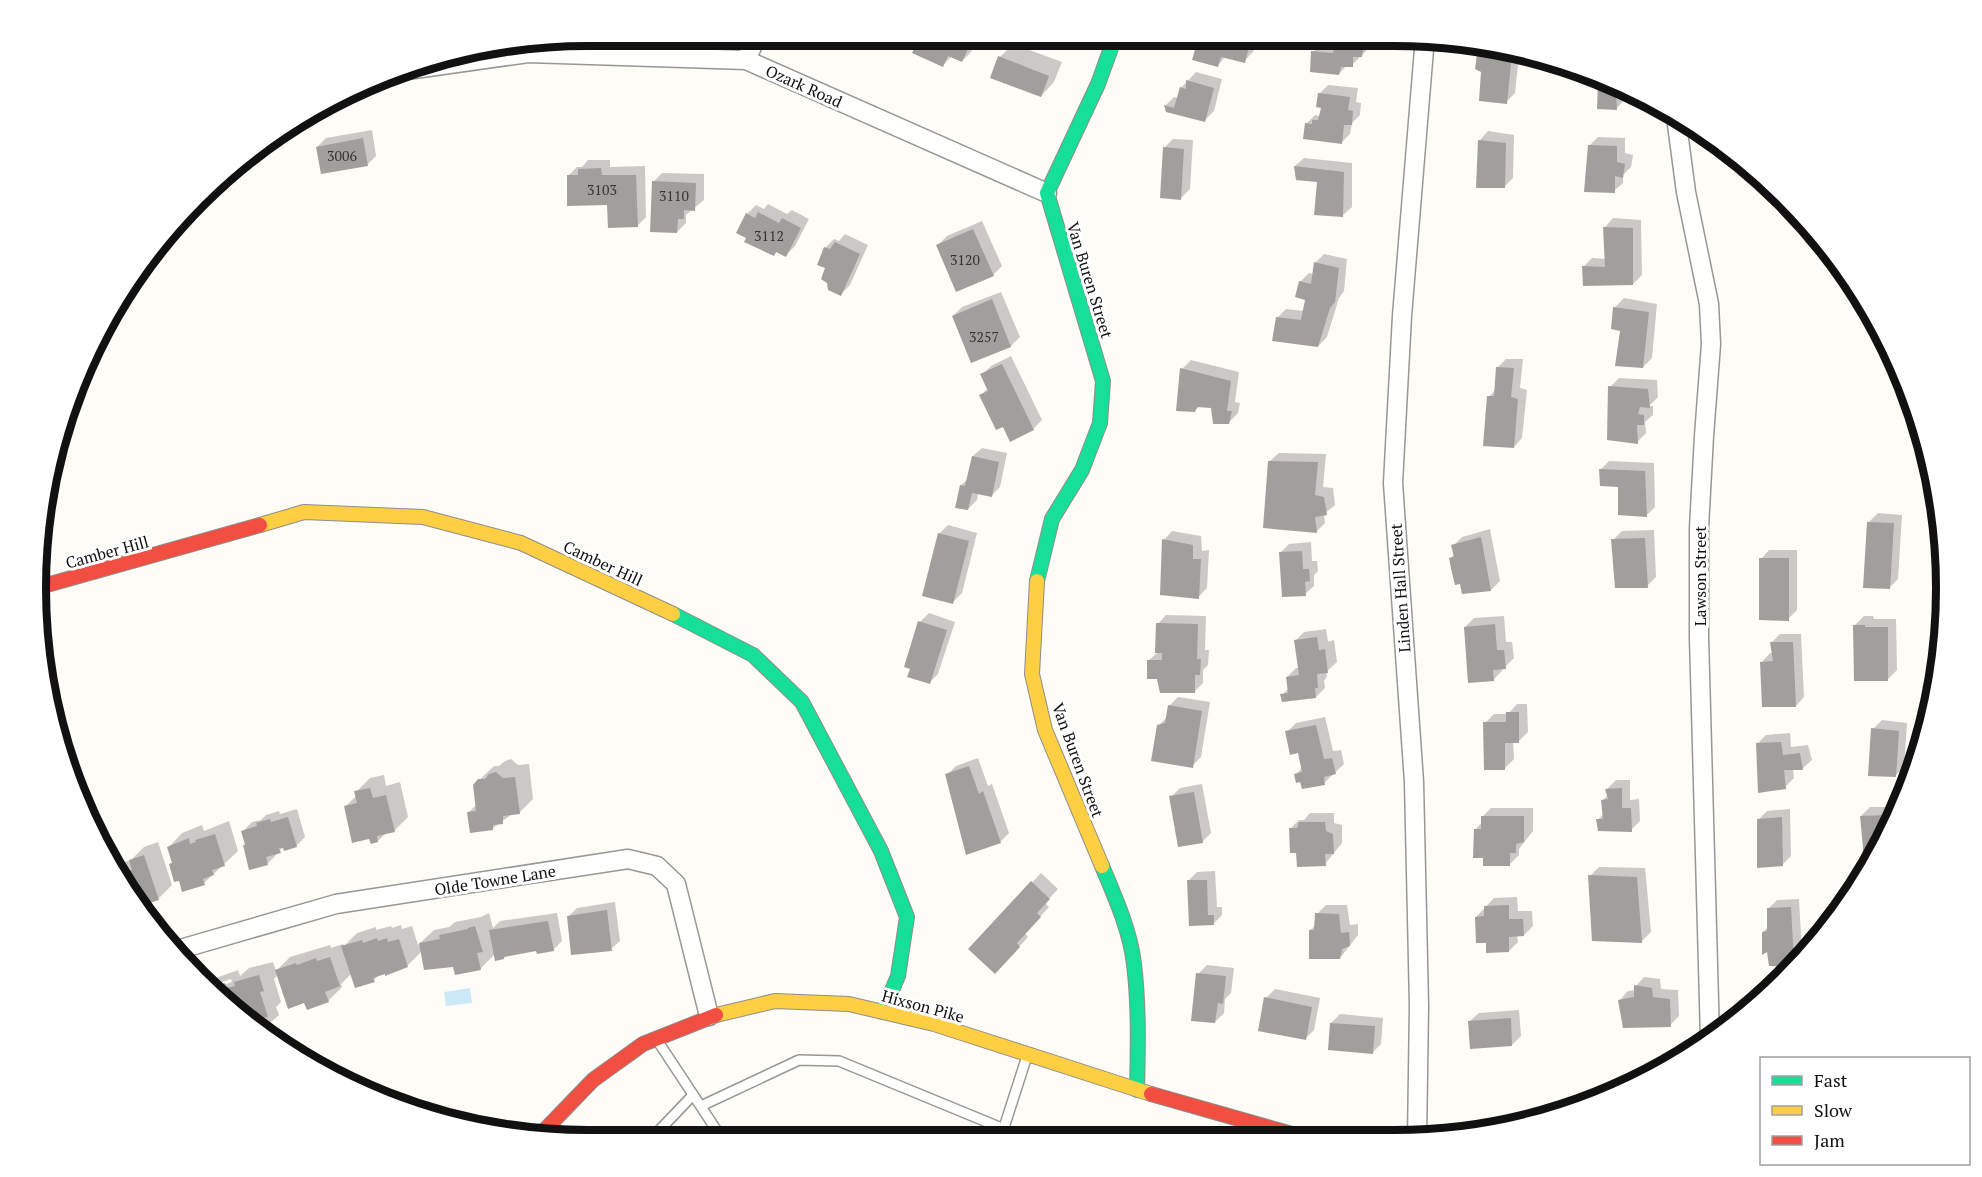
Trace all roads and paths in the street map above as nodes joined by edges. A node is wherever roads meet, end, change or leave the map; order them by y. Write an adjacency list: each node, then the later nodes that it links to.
1 (752, 46): 7 (street)
2 (1112, 46): 9 (street)
3 (1424, 48): 22 (street, Linden Hall Street)
4 (524, 50): 6 (street, Ozark Road)
5 (529, 50): 7 (street, Ozark Road)
6 (479, 58)
7 (746, 60): 9 (street, Ozark Road)
8 (1677, 127): 14 (street, Lawson Street)
9 (1047, 193): 17 (street, Van Buren Street)
10 (46, 585): 12 (street, Camber Hill)
11 (183, 948): 13 (street, Olde Towne Lane)
12 (883, 1012): 13 (street, Hixson Pike); 16 (street, Hixson Pike)
13 (709, 1016): 15 (street, Hixson Pike)
14 (1710, 1028)
15 (656, 1038): 18 (lane); 20 (street, Hixson Pike)
16 (1028, 1054): 17 (street, Hixson Pike); 21 (lane)
17 (1137, 1090): 25 (street, Hixson Pike)
18 (693, 1095): 19 (lane); 23 (lane)
19 (701, 1106): 21 (lane); 24 (lane)
20 (546, 1128)
21 (1004, 1129)
22 (1417, 1129)
23 (660, 1130)
24 (717, 1130)
25 (1278, 1130)

